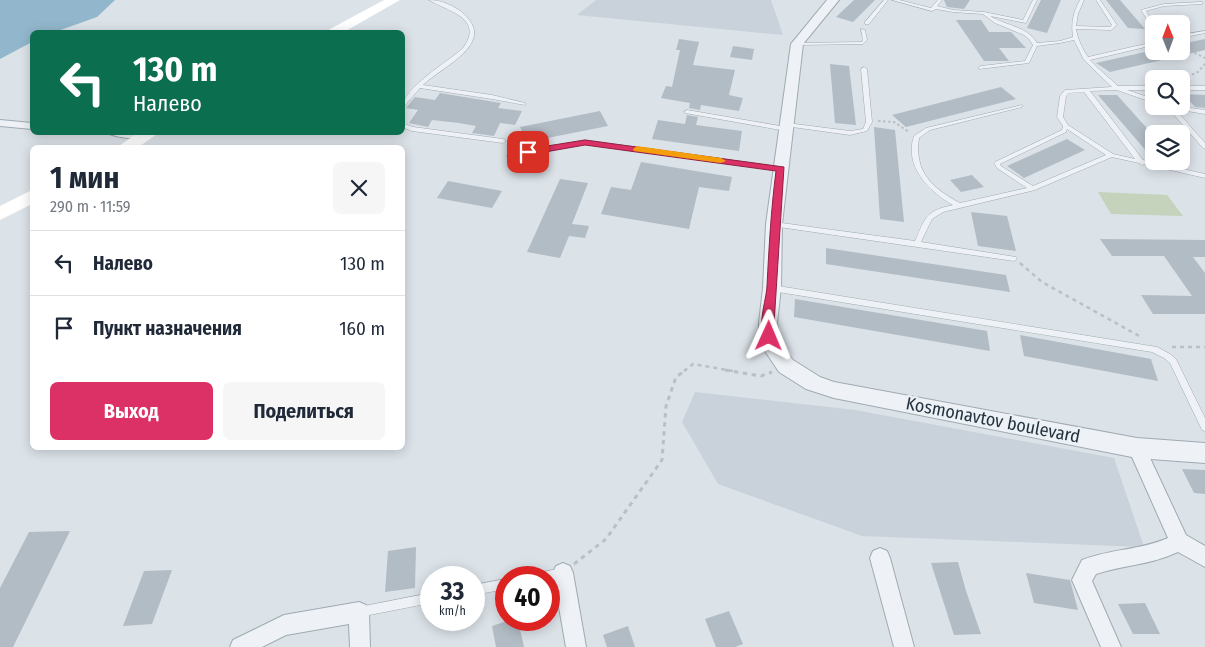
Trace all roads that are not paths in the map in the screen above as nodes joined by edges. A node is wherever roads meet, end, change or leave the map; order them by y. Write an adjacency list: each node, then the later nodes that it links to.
1 (394, 0): 18 (main road)
2 (431, 0): 29 (lane)
3 (833, 0): 23 (street)
4 (886, 0): 16 (lane)
5 (894, 0): 10 (lane)
6 (940, 0): 12 (lane)
7 (1035, 0): 14 (lane)
8 (1082, 0): 17 (lane)
9 (1098, 0): 17 (lane)
10 (914, 2): 12 (lane)
11 (1198, 2): 13 (lane); 15 (lane)
12 (935, 6): 14 (lane)
13 (1205, 8)
14 (984, 13): 25 (lane)
15 (1146, 15)
16 (867, 23)
17 (1075, 28): 22 (lane)
18 (338, 30)
19 (863, 30): 23 (lane)
20 (1205, 32): 21 (lane)
21 (1190, 35)
22 (1074, 38): 25 (lane); 26 (lane)
23 (797, 44): 47 (street)
24 (1145, 45): 26 (lane)
25 (1035, 46): 27 (lane)
26 (1086, 59): 30 (lane)
27 (981, 68)
28 (864, 69): 47 (lane)
29 (419, 86): 36 (lane); 37 (lane)
30 (1117, 88): 31 (lane); 34 (lane); 35 (lane)
31 (1145, 88)
32 (1190, 88): 33 (lane)
33 (1205, 88)
34 (1086, 90): 46 (lane); 54 (lane)
35 (1145, 99)
36 (405, 103)
37 (523, 104)
38 (1020, 106): 59 (lane)
39 (1190, 110): 41 (lane)
40 (687, 112): 47 (lane)
41 (1205, 112)
42 (1176, 115): 51 (lane)
43 (0, 123): 44 (street)
44 (30, 126)
45 (405, 126): 49 (lane)
46 (1066, 126): 52 (lane); 57 (lane)
47 (786, 127): 55 (street)
48 (147, 135): 50 (main road)
49 (503, 142)
50 (129, 145)
51 (1205, 147)
52 (1111, 155): 54 (lane); 57 (lane)
53 (509, 156): 55 (lane)
54 (1142, 163): 56 (lane)
55 (781, 169): 61 (street)
56 (1205, 176)
57 (1033, 189): 59 (lane)
58 (30, 197): 60 (main road)
59 (958, 205): 62 (lane)
60 (0, 214)
61 (774, 224): 62 (lane); 64 (street)
62 (918, 244): 63 (lane)
63 (1014, 259)
64 (772, 288): 65 (lane); 66 (street, Kosmonavtov boulevard)
65 (1205, 426)
66 (1137, 448): 67 (street, Kosmonavtov boulevard); 68 (street)
67 (1205, 453)
68 (1179, 542): 69 (street); 79 (street)
69 (1205, 557)
70 (880, 558): 78 (street)
71 (563, 573): 72 (lane); 77 (street)
72 (560, 574)
73 (420, 600): 74 (lane)
74 (359, 612): 75 (street); 76 (street)
75 (240, 647)
76 (360, 647)
77 (576, 647)
78 (904, 647)
79 (1111, 647)

